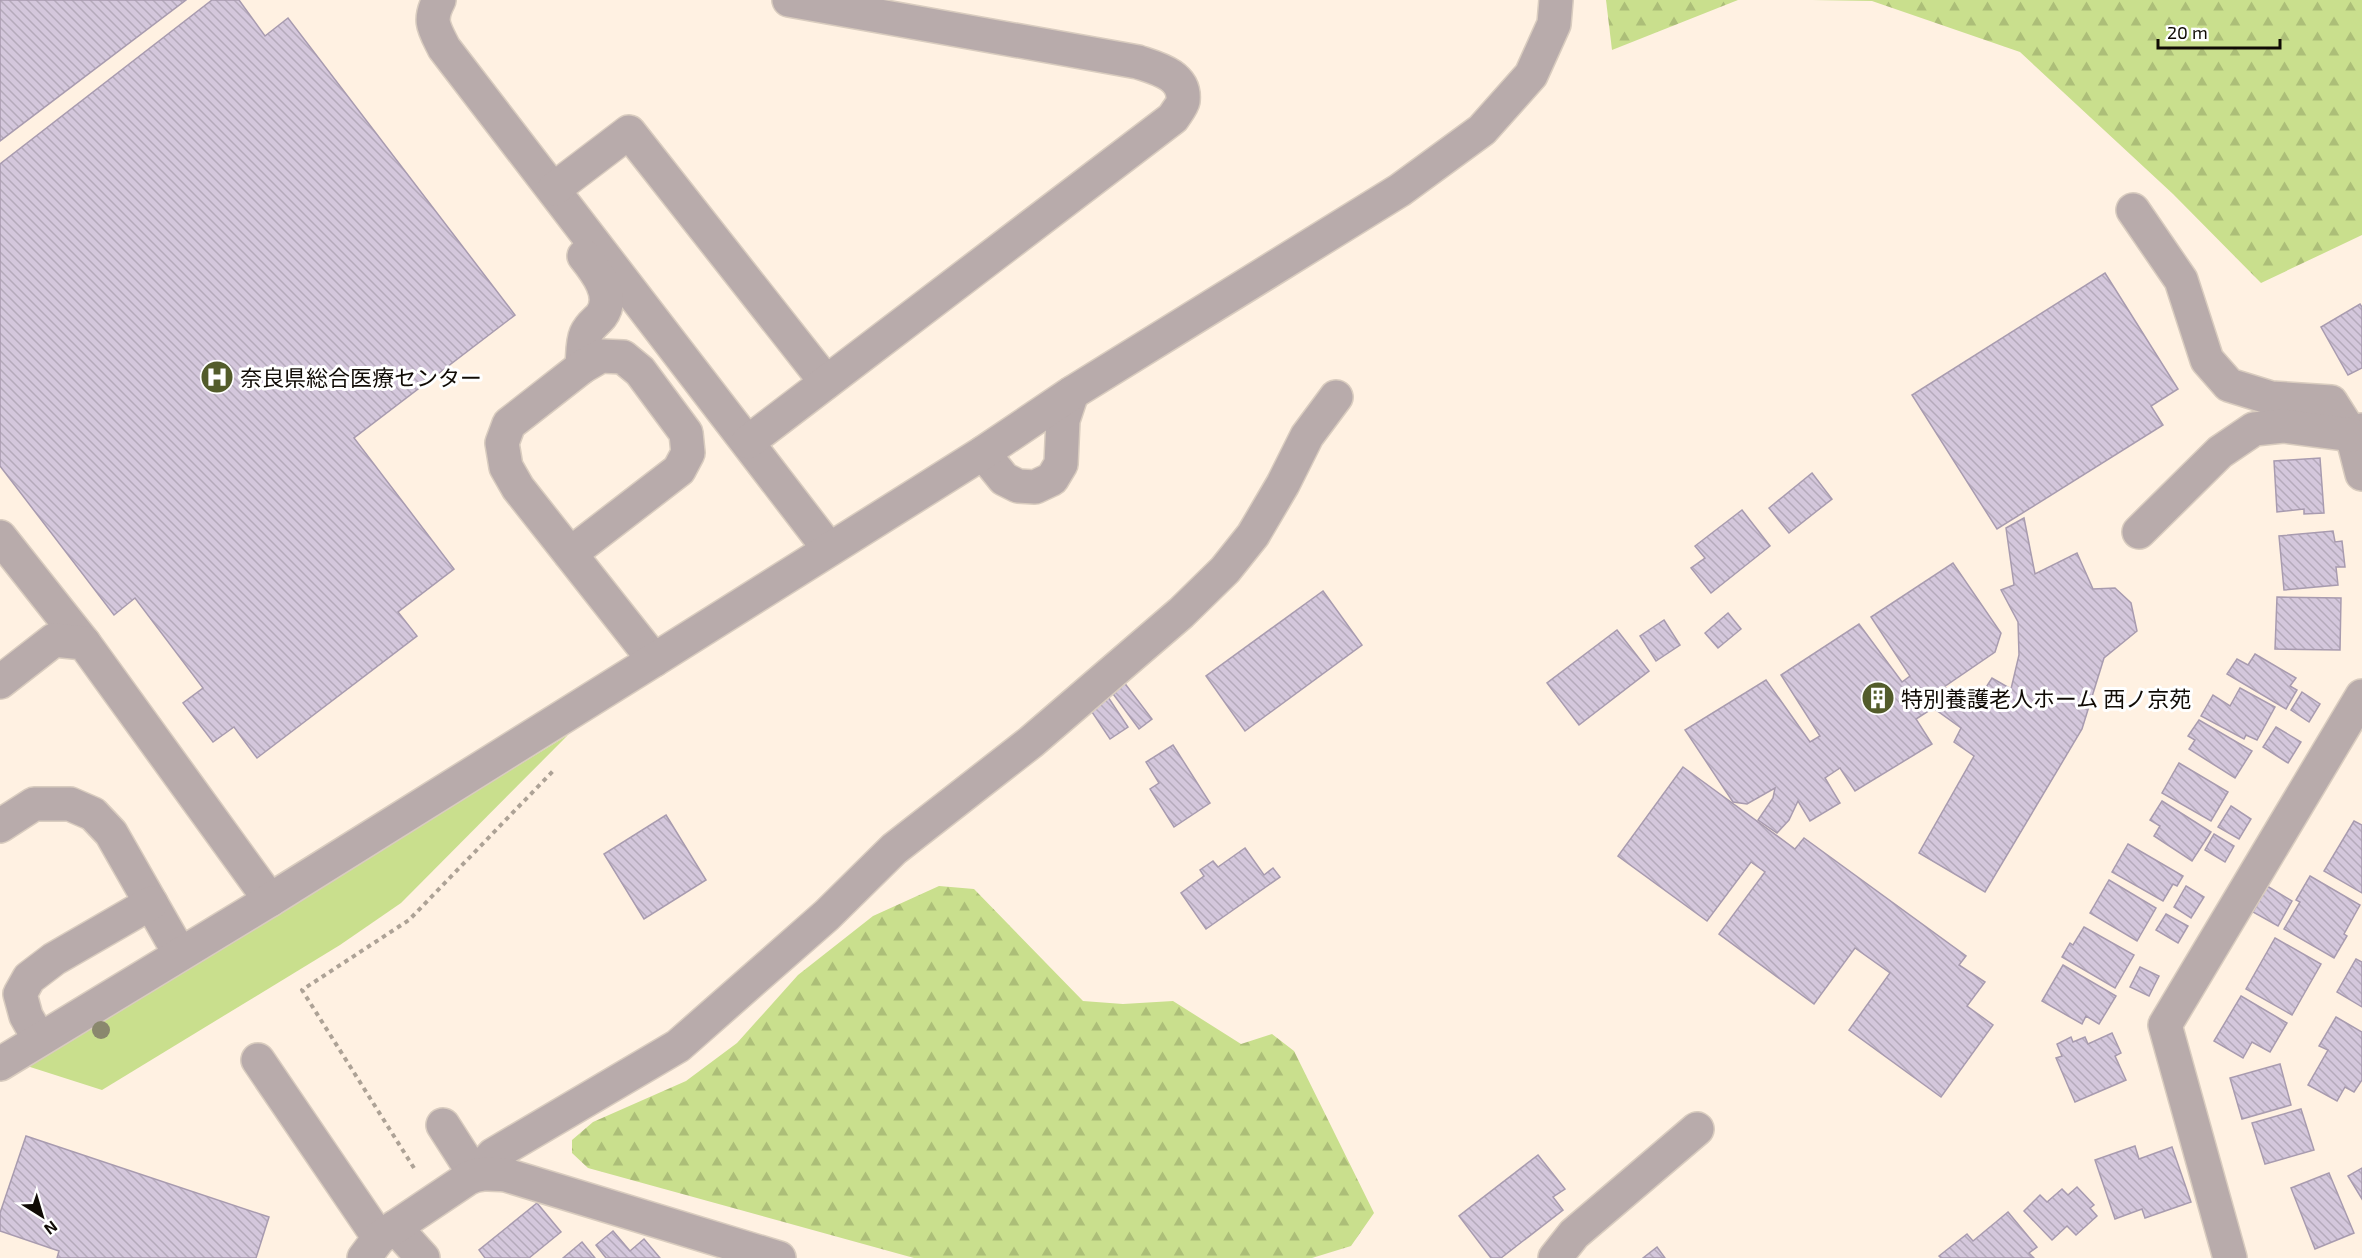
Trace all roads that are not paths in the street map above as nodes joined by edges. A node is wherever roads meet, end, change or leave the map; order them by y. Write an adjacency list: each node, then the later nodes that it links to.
1 (439, 0): 5 (street)
2 (789, 0): 4 (street)
3 (1556, 0): 9 (street)
4 (858, 6): 8 (street)
5 (557, 193): 7 (street); 8 (street); 12 (street)
6 (2133, 210): 11 (street)
7 (582, 367): 18 (street); 18 (street)
8 (826, 382): 12 (street)
9 (1072, 393): 13 (street); 13 (street)
10 (1336, 397): 32 (street)
11 (2357, 432): 14 (street); 15 (street)
12 (748, 442): 17 (street)
13 (983, 453): 17 (street)
14 (2362, 474)
15 (2139, 532)
16 (0, 537): 19 (street)
17 (829, 549): 20 (street)
18 (570, 554): 20 (street)
19 (84, 643): 21 (street); 24 (street)
20 (654, 660): 24 (street)
21 (0, 682)
22 (2362, 696): 37 (street)
23 (0, 826): 25 (street)
24 (270, 900): 26 (street)
25 (151, 903): 26 (street); 27 (street)
26 (180, 954): 27 (street)
27 (39, 1039): 29 (street)
28 (258, 1060): 33 (street)
29 (0, 1064)
30 (443, 1125): 32 (street)
31 (1697, 1129): 36 (street)
32 (475, 1175): 33 (street); 35 (street)
33 (379, 1241): 34 (street)
34 (423, 1258)
35 (779, 1258)
36 (1555, 1258)
37 (2230, 1258)

